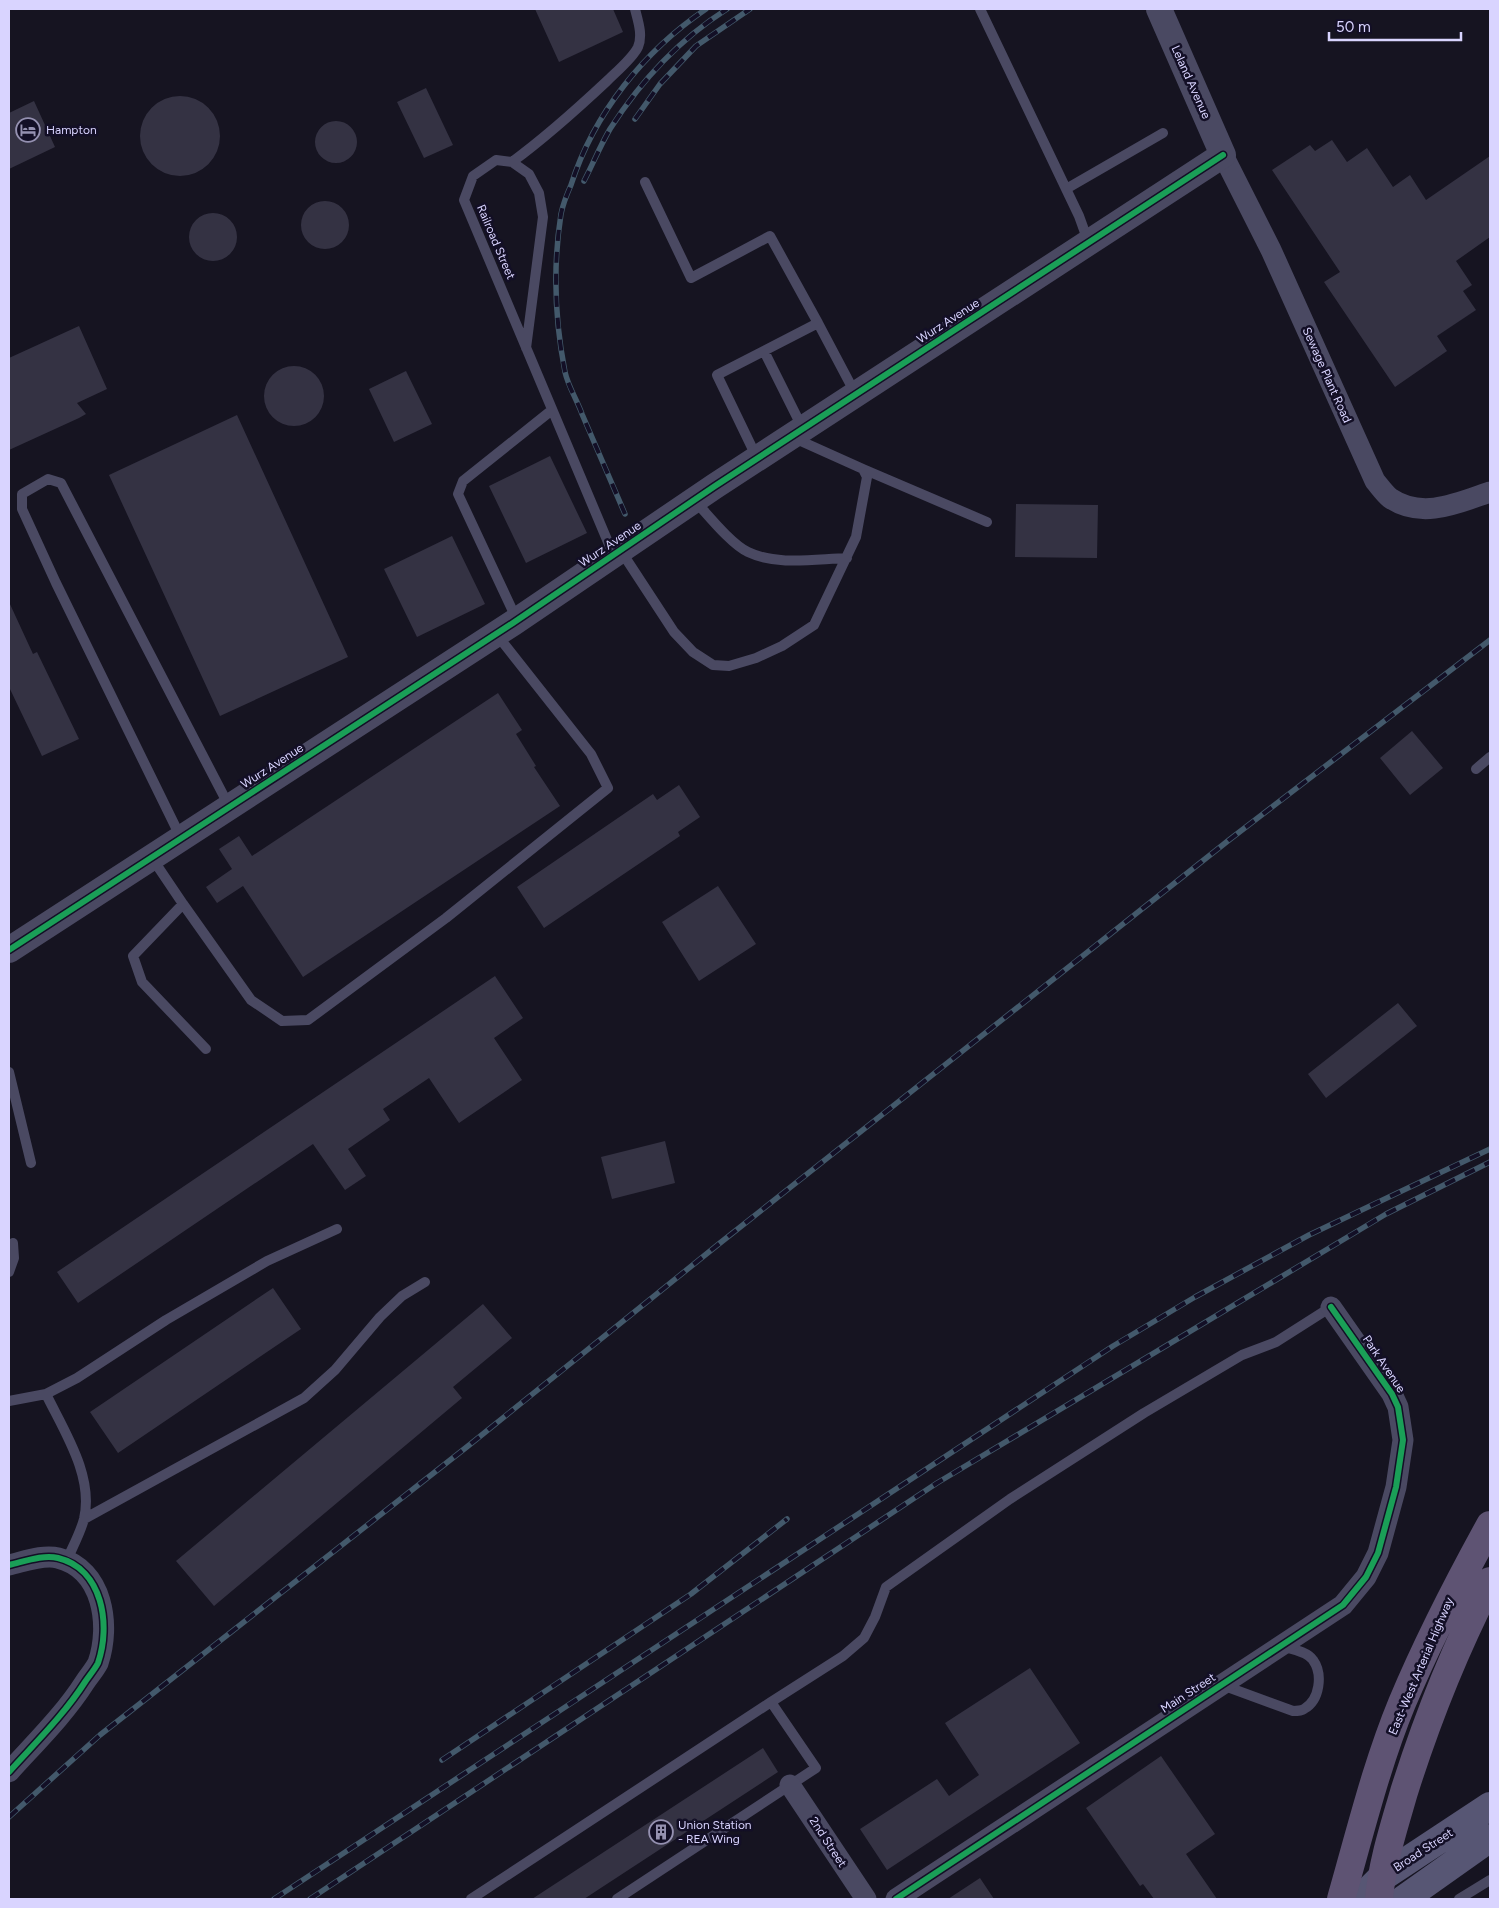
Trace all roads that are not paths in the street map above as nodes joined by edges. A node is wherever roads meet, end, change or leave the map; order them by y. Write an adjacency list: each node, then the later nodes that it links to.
1 (635, 9): 6 (lane)
2 (980, 9): 8 (lane)
3 (1159, 9): 5 (street, Leland Avenue)
4 (1163, 133): 8 (lane)
5 (1222, 155): 9 (street, Wurz Avenue); 18 (street, Sewage Plant Road)
6 (512, 162): 11 (lane, Railroad Street); 11 (lane, Railroad Street)
7 (645, 182): 10 (lane)
8 (1066, 189): 9 (lane)
9 (1089, 242): 13 (street, Wurz Avenue)
10 (818, 323): 12 (lane); 13 (lane)
11 (526, 348): 14 (lane, Railroad Street)
12 (764, 351): 15 (lane); 16 (lane)
13 (856, 394): 15 (street, Wurz Avenue)
14 (552, 410): 21 (lane, Railroad Street); 23 (lane)
15 (797, 433): 16 (street, Wurz Avenue); 17 (lane)
16 (757, 459): 19 (street, Wurz Avenue)
17 (863, 469): 20 (lane); 22 (lane, Railroad Street)
18 (1490, 492)
19 (694, 500): 21 (street, Wurz Avenue); 22 (lane)
20 (987, 522)
21 (617, 553): 22 (lane, Railroad Street); 23 (street, Wurz Avenue)
22 (846, 558)
23 (507, 627): 26 (street, Wurz Avenue); 29 (lane)
24 (1490, 757): 25 (lane)
25 (1476, 769)
26 (229, 807): 27 (street, Wurz Avenue); 27 (lane)
27 (181, 838): 28 (street, Wurz Avenue)
28 (152, 857): 29 (lane); 30 (street, Wurz Avenue)
29 (183, 904): 31 (lane)
30 (9, 950)
31 (206, 1049)
32 (9, 1072): 33 (lane)
33 (31, 1162)
34 (337, 1228): 39 (lane)
35 (13, 1242): 36 (lane)
36 (9, 1272)
37 (425, 1282): 42 (lane)
38 (1331, 1306): 41 (street, Park Avenue); 49 (lane)
39 (46, 1394): 40 (lane); 42 (lane)
40 (9, 1402)
41 (1403, 1440): 47 (street, Main Street)
42 (84, 1519): 44 (lane)
43 (1490, 1525): 60 (main road, East-West Arterial Highway)
44 (66, 1562): 45 (street); 50 (street)
45 (9, 1565)
46 (1490, 1581): 55 (main road)
47 (1281, 1646): 48 (street, Main Street); 48 (lane)
48 (1221, 1685): 59 (street, Main Street)
49 (771, 1702): 51 (lane); 56 (lane)
50 (9, 1772)
51 (790, 1785): 57 (lane); 58 (street, 2nd Street)
52 (1490, 1806): 55 (main road, Broad Street)
53 (1490, 1838): 62 (main road)
54 (1490, 1880): 63 (lane)
55 (1380, 1889): 61 (main road, Broad Street)
56 (471, 1899)
57 (617, 1899)
58 (866, 1899)
59 (896, 1899)
60 (1342, 1899)
61 (1360, 1899)
62 (1404, 1899)
63 (1459, 1899)

